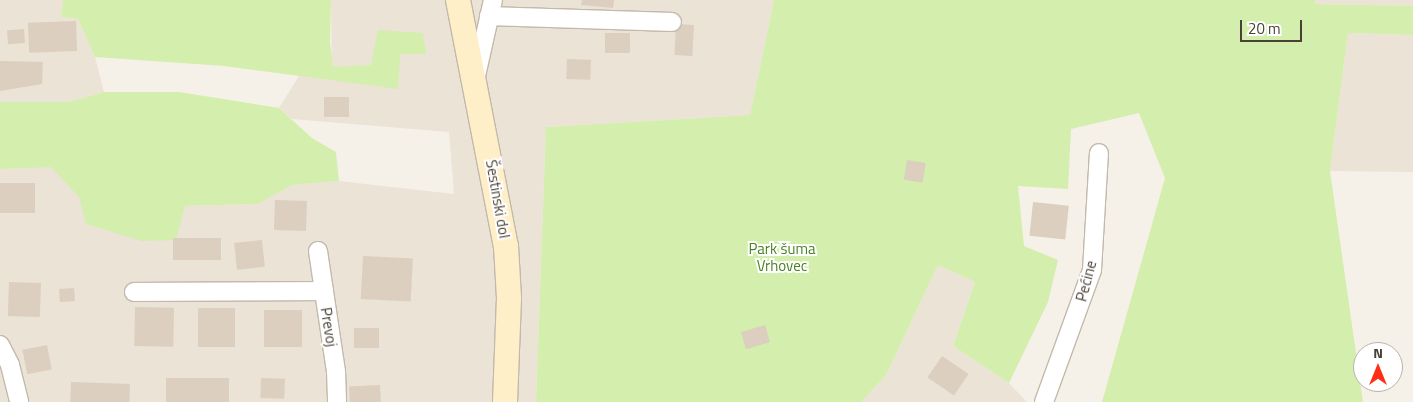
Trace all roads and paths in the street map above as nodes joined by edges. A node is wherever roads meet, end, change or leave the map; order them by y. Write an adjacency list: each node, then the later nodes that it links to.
1 (458, 0): 4 (street, Šestinski dol)
2 (491, 8): 3 (street); 4 (street)
3 (672, 22)
4 (476, 77): 12 (street, Šestinski dol)
5 (1099, 153): 13 (street, Pećine)
6 (318, 251): 7 (street, Prevoj)
7 (324, 291): 8 (street); 11 (street, Prevoj)
8 (134, 292)
9 (0, 345): 10 (street)
10 (19, 402)
11 (337, 402)
12 (505, 402)
13 (1044, 402)

